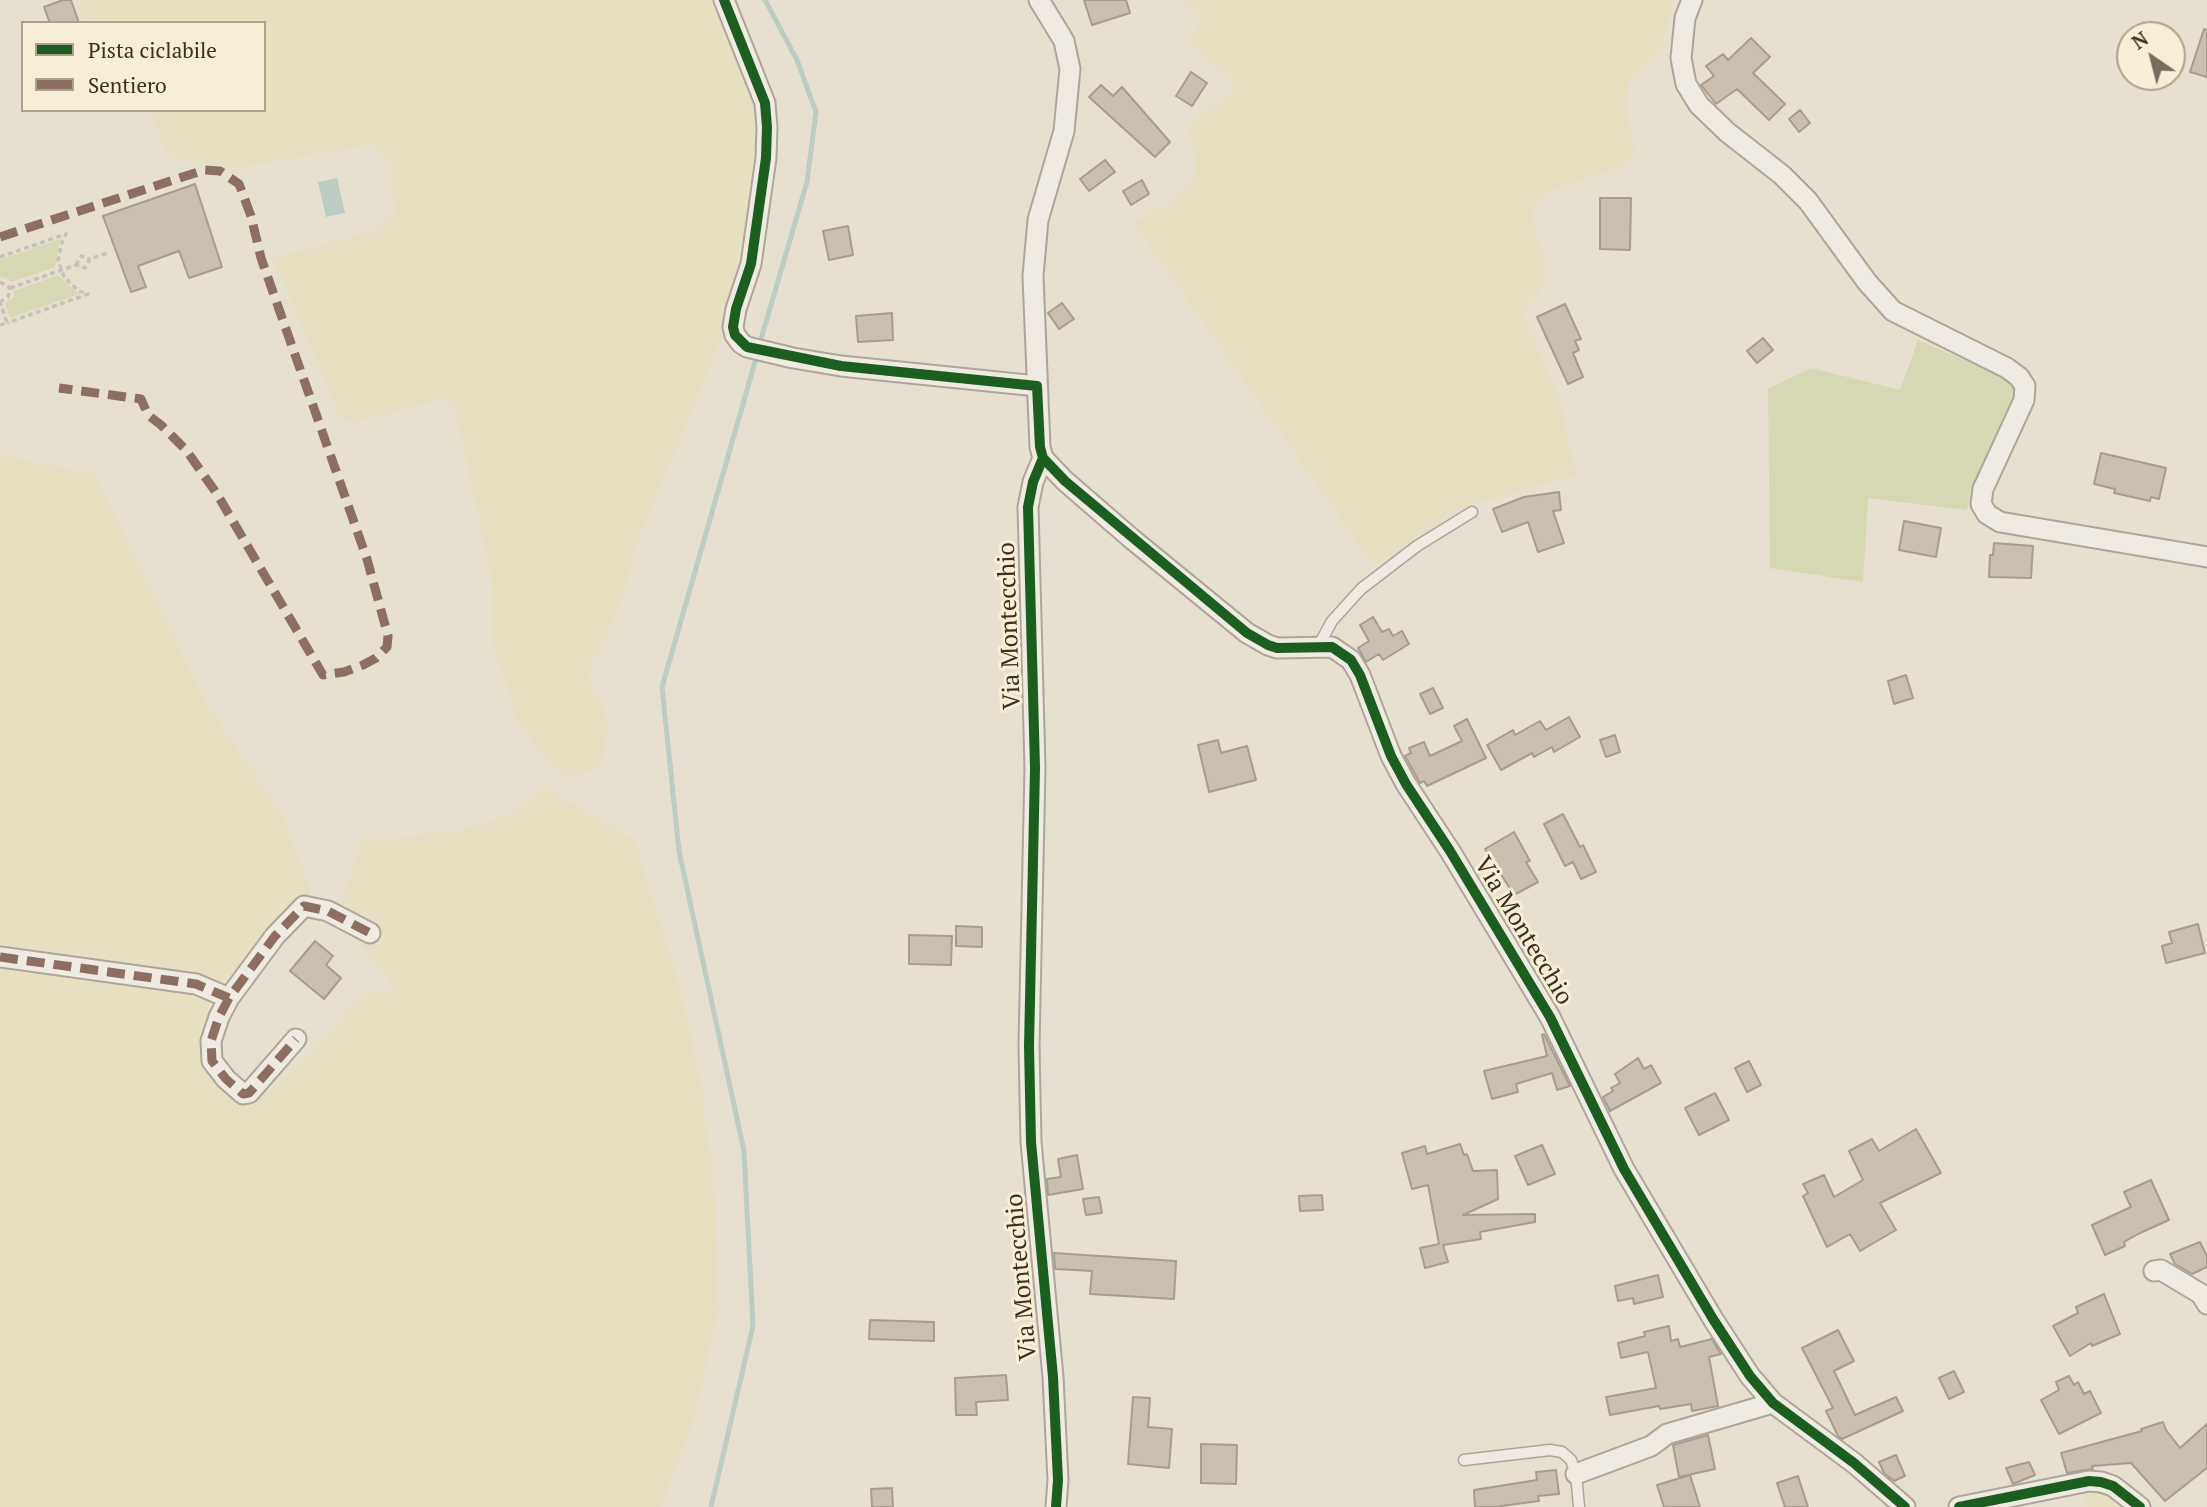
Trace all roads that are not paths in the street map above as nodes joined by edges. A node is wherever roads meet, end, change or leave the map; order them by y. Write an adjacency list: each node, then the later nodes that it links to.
1 (724, 0): 4 (street)
2 (1039, 0): 4 (street, Via Montecchio)
3 (1692, 0): 7 (street)
4 (1037, 386): 5 (street, Via Montecchio)
5 (1043, 458): 8 (street, Via Montecchio); 18 (street, Via Montecchio)
6 (1472, 512): 8 (lane)
7 (2207, 557)
8 (1319, 645): 15 (street, Via Montecchio)
9 (370, 933): 11 (street)
10 (0, 957): 11 (street)
11 (229, 998): 12 (street)
12 (296, 1039)
13 (2154, 1271): 14 (street)
14 (2207, 1304)
15 (1773, 1404): 17 (street); 20 (street, Via Montecchio)
16 (1464, 1460): 17 (lane)
17 (1576, 1474): 19 (lane)
18 (1056, 1507)
19 (1579, 1507)
20 (1905, 1507)
21 (1959, 1507): 22 (street)
22 (2140, 1507)

